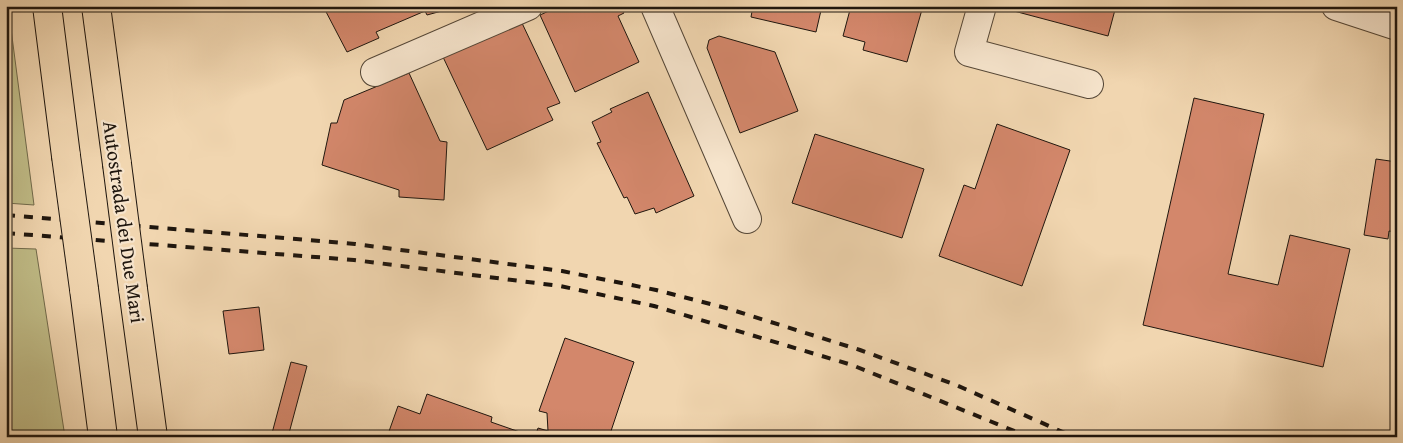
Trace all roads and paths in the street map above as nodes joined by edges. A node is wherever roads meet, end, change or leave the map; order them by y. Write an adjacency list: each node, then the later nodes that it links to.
1 (47, 6): 11 (highway, bridge)
2 (96, 6): 12 (highway, Autostrada dei Due Mari, bridge)
3 (528, 6): 8 (street)
4 (655, 6): 10 (street)
5 (1336, 6): 7 (street)
6 (982, 7): 9 (street)
7 (1397, 26)
8 (375, 72)
9 (1089, 84)
10 (747, 219)
11 (103, 437)
12 (153, 437)

